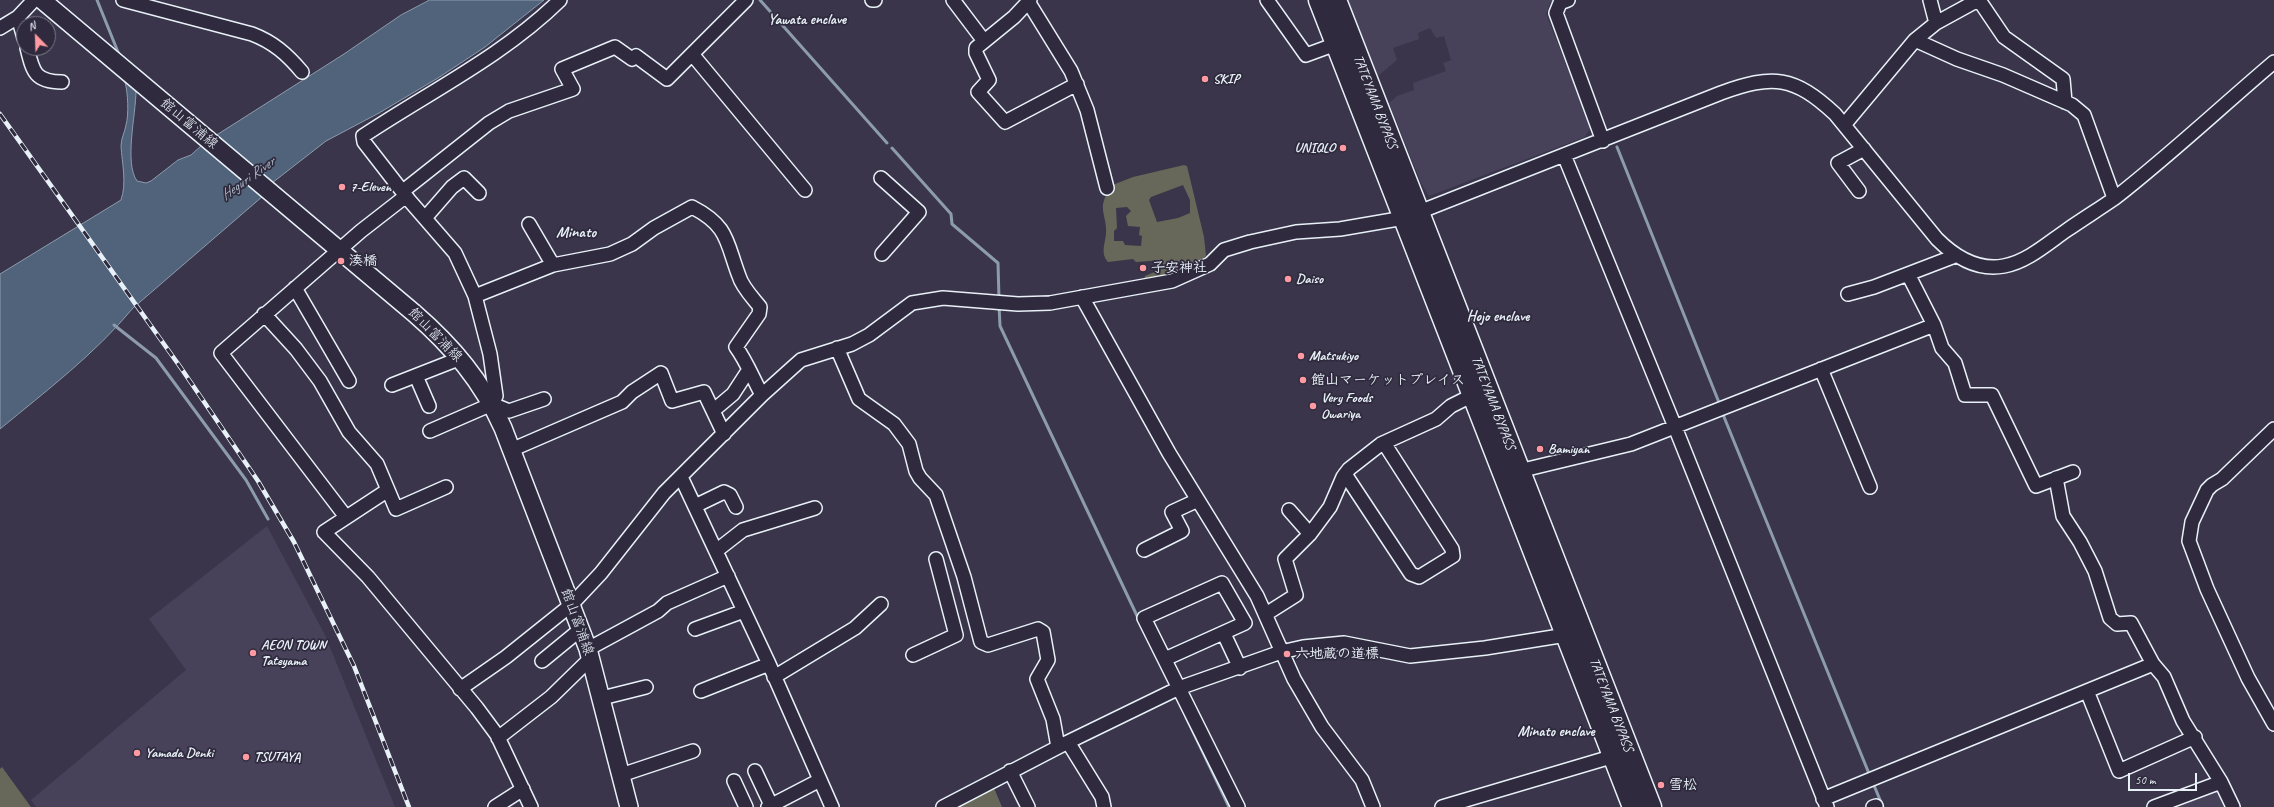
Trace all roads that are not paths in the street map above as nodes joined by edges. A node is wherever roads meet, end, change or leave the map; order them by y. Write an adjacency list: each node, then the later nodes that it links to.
1 (34, 0): 14 (street)
2 (42, 0): 42 (main road, 館山富浦線)
3 (123, 0): 24 (street)
4 (560, 0): 36 (street)
5 (746, 0): 21 (street)
6 (953, 0): 19 (street)
7 (1267, 0): 20 (street)
8 (1319, 0): 20 (highway, TATEYAMA BYPASS)
9 (1336, 0): 39 (highway, TATEYAMA BYPASS)
10 (1568, 0): 29 (street)
11 (1930, 0): 16 (street)
12 (1978, 0): 16 (street); 27 (street)
13 (1030, 1): 19 (street); 26 (street)
14 (19, 16)
15 (16, 18): 17 (street)
16 (1936, 23): 18 (street)
17 (0, 28)
18 (1915, 40): 27 (street); 28 (street)
19 (984, 41): 26 (street)
20 (1336, 44): 39 (highway, TATEYAMA BYPASS)
21 (692, 54): 34 (street); 36 (street)
22 (29, 56): 25 (street)
23 (2274, 62): 38 (street)
24 (302, 72)
25 (62, 82)
26 (1077, 84): 33 (street)
27 (2065, 102): 38 (street)
28 (1844, 124): 29 (street); 30 (street)
29 (1603, 142): 31 (street)
30 (1864, 149): 35 (street); 44 (street)
31 (1564, 155): 39 (street); 66 (street)
32 (881, 178): 43 (street)
33 (1108, 188)
34 (805, 190)
35 (1859, 191)
36 (404, 194): 40 (street); 42 (street)
37 (479, 194): 40 (street)
38 (2114, 198): 44 (street)
39 (1411, 215): 50 (street); 61 (highway, TATEYAMA BYPASS); 72 (highway, TATEYAMA BYPASS)
40 (426, 218): 49 (street)
41 (530, 224): 45 (street)
42 (340, 250): 47 (street); 54 (main road, 館山富浦線)
43 (882, 254)
44 (1955, 256): 46 (street)
45 (553, 265): 49 (street); 56 (street)
46 (1908, 274): 48 (street); 52 (street)
47 (295, 288): 51 (street); 58 (street)
48 (1848, 294)
49 (475, 296): 63 (street)
50 (1082, 297): 53 (street); 80 (street)
51 (264, 314): 79 (street); 85 (street)
52 (1934, 325): 55 (street); 76 (street)
53 (837, 348): 60 (street); 117 (street)
54 (461, 358): 57 (street); 63 (main road, 館山富浦線)
55 (1821, 369): 66 (street); 78 (street)
56 (748, 371): 60 (street); 65 (street)
57 (416, 376): 59 (street); 64 (street)
58 (349, 381)
59 (392, 385)
60 (762, 395): 69 (street)
61 (1473, 395): 70 (street); 98 (highway, TATEYAMA BYPASS)
62 (544, 399): 63 (street)
63 (492, 404): 68 (street); 71 (main road, 館山富浦線)
64 (428, 406)
65 (714, 410): 69 (street); 71 (street)
66 (1675, 427): 72 (street); 127 (street)
67 (2274, 429): 114 (street)
68 (430, 431)
69 (724, 434): 75 (street)
70 (1384, 443): 74 (street); 74 (street)
71 (512, 450): 92 (main road, 館山富浦線)
72 (1519, 471): 119 (highway, TATEYAMA BYPASS)
73 (2073, 472): 76 (street)
74 (1345, 474): 86 (street)
75 (681, 477): 81 (street); 92 (street)
76 (2056, 478): 105 (street)
77 (446, 487): 79 (street)
78 (1870, 487)
79 (388, 490): 85 (street)
80 (1198, 500): 87 (street); 94 (street)
81 (695, 506): 82 (street); 88 (street)
82 (736, 506)
83 (815, 508): 88 (street)
84 (1290, 510): 86 (street)
85 (346, 517): 109 (street)
86 (1310, 534): 94 (street)
87 (1144, 550)
88 (716, 551): 90 (street)
89 (936, 559): 101 (street)
90 (728, 576): 93 (street); 100 (street)
91 (881, 604): 107 (street)
92 (572, 605): 95 (main road, 館山富浦線); 109 (street)
93 (744, 612): 96 (street); 104 (street)
94 (1266, 614): 99 (street)
95 (581, 629): 100 (main road, 館山富浦線); 103 (street)
96 (695, 629)
97 (1224, 634): 102 (street); 102 (street); 106 (street)
98 (1566, 635): 99 (street); 119 (highway, TATEYAMA BYPASS)
99 (1281, 652): 106 (street); 138 (street)
100 (590, 654): 113 (main road, 館山富浦線); 115 (street)
101 (913, 655)
102 (1165, 659): 110 (street)
103 (542, 661)
104 (769, 664): 107 (street); 111 (street)
105 (2153, 664): 112 (street); 116 (street)
106 (1240, 668): 110 (street)
107 (774, 677): 123 (street)
108 (646, 687): 113 (street)
109 (460, 689): 115 (street)
110 (1176, 690): 117 (street); 137 (street)
111 (701, 691)
112 (2087, 691): 116 (street); 127 (street)
113 (602, 698): 122 (main road, 館山富浦線)
114 (2274, 724)
115 (498, 738): 126 (street)
116 (2195, 738): 125 (street)
117 (1063, 745): 121 (street); 136 (street)
118 (693, 751): 122 (street)
119 (1621, 753): 139 (street); 140 (highway, TATEYAMA BYPASS); 141 (highway, TATEYAMA BYPASS)
120 (755, 771): 128 (street)
121 (1010, 772): 134 (street); 135 (street)
122 (621, 775): 131 (main road, 館山富浦線)
123 (820, 780): 128 (street); 133 (street)
124 (734, 781): 132 (street)
125 (2221, 782): 142 (street); 143 (street)
126 (523, 789): 129 (street); 130 (street)
127 (1825, 803)
128 (769, 806)
129 (495, 807)
130 (531, 807)
131 (629, 807)
132 (746, 807)
133 (832, 807)
134 (943, 807)
135 (1028, 807)
136 (1104, 807)
137 (1238, 807)
138 (1373, 807)
139 (1442, 807)
140 (1633, 807)
141 (1651, 807)
142 (2154, 807)
143 (2233, 807)

